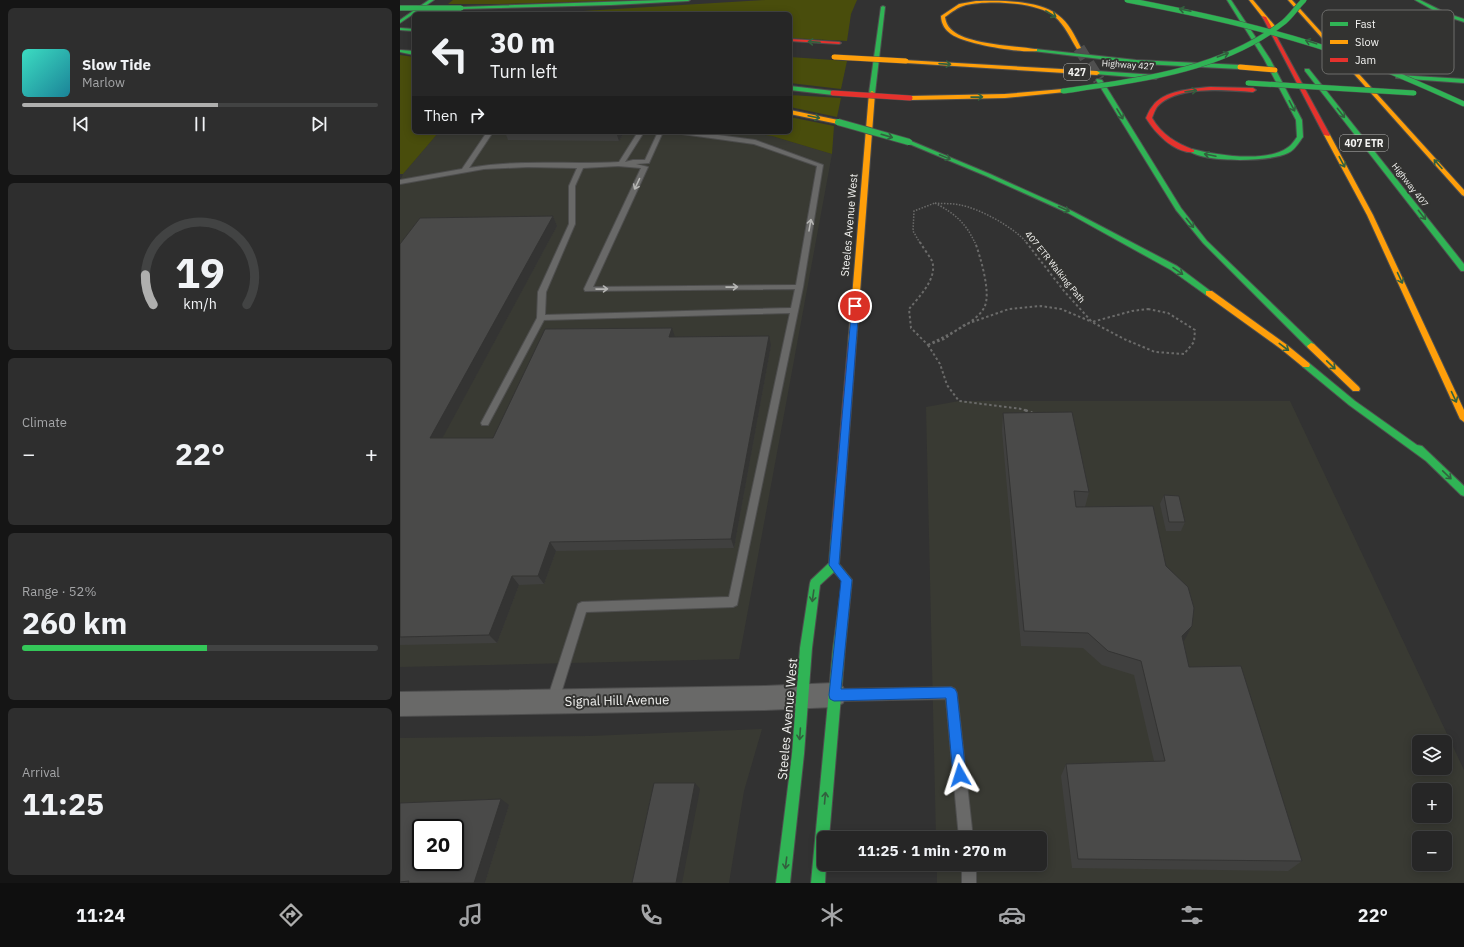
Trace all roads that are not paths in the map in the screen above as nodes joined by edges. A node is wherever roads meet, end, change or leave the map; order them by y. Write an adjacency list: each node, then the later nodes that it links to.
1 (432, 0): 13 (main road)
2 (688, 0): 11 (main road, bridge)
3 (890, 0): 10 (main road, Steeles Avenue West)
4 (1127, 0): 28 (main road, one-way to 4, bridge)
5 (1229, 0): 43 (main road, one-way to 43)
6 (1251, 0): 17 (main road, Highway 407 / 407 ETR)
7 (1290, 0): 23 (main road, one-way to 7)
8 (1304, 0): 44 (main road, one-way to 8, bridge)
9 (1417, 0): 12 (main road)
10 (880, 3): 67 (main road, Steeles Avenue West)
11 (400, 8)
12 (1436, 10)
13 (415, 12)
14 (412, 14): 20 (main road)
15 (400, 15): 16 (main road)
16 (412, 16)
17 (1264, 17): 57 (main road, Highway 407 / 407 ETR, one-way to 57); 63 (main road, one-way to 63)
18 (1454, 18): 19 (main road)
19 (1464, 21)
20 (400, 22)
21 (400, 29): 22 (main road)
22 (412, 30)
23 (1322, 36)
24 (792, 40): 25 (main road, one-way to 24)
25 (843, 44)
26 (870, 45): 27 (main road)
27 (886, 46)
28 (1322, 46)
29 (1079, 48): 34 (main road, one-way to 29)
30 (400, 51): 31 (main road)
31 (412, 52)
32 (980, 52): 34 (main road, Highway 427 / 427)
33 (831, 57): 39 (main road, Highway 427 / 427, one-way to 39, bridge)
34 (1143, 62): 35 (main road, Highway 427 / 427, bridge)
35 (1319, 72)
36 (1343, 74): 42 (main road)
37 (1356, 74): 56 (main road, one-way to 37)
38 (1398, 74): 46 (main road, one-way to 38, bridge)
39 (1184, 79)
40 (1100, 80): 61 (main road, one-way to 61)
41 (1200, 80): 43 (main road)
42 (1464, 81)
43 (1250, 86): 45 (main road, bridge)
44 (792, 88)
45 (1464, 97)
46 (1464, 104)
47 (792, 112): 65 (main road, one-way to 65, bridge)
48 (488, 134): 54 (lane)
49 (640, 134): 52 (lane)
50 (660, 134): 52 (lane)
51 (697, 134): 58 (lane, one-way to 51)
52 (623, 164): 53 (lane); 58 (lane, one-way to 58)
53 (581, 166): 54 (lane); 60 (lane)
54 (464, 171): 55 (lane)
55 (400, 182)
56 (1464, 194)
57 (1464, 269)
58 (799, 287): 59 (lane)
59 (794, 310): 60 (lane); 70 (lane)
60 (541, 318): 64 (lane)
61 (1360, 393)
62 (1383, 414): 65 (main road)
63 (1464, 418)
64 (485, 423)
65 (1429, 458): 66 (main road, one-way to 66)
66 (1464, 492)
67 (834, 565): 68 (main road, Steeles Avenue West, one-way to 68); 69 (main road)
68 (803, 695): 69 (street, Signal Hill Avenue); 70 (street, Signal Hill Avenue); 74 (main road, Steeles Avenue West, one-way to 74)
69 (834, 695): 72 (lane); 75 (main road, one-way to 69)
70 (553, 701): 71 (street, Signal Hill Avenue)
71 (400, 704)
72 (965, 831)
73 (969, 871): 76 (lane)
74 (784, 883)
75 (818, 883)
76 (969, 883)

